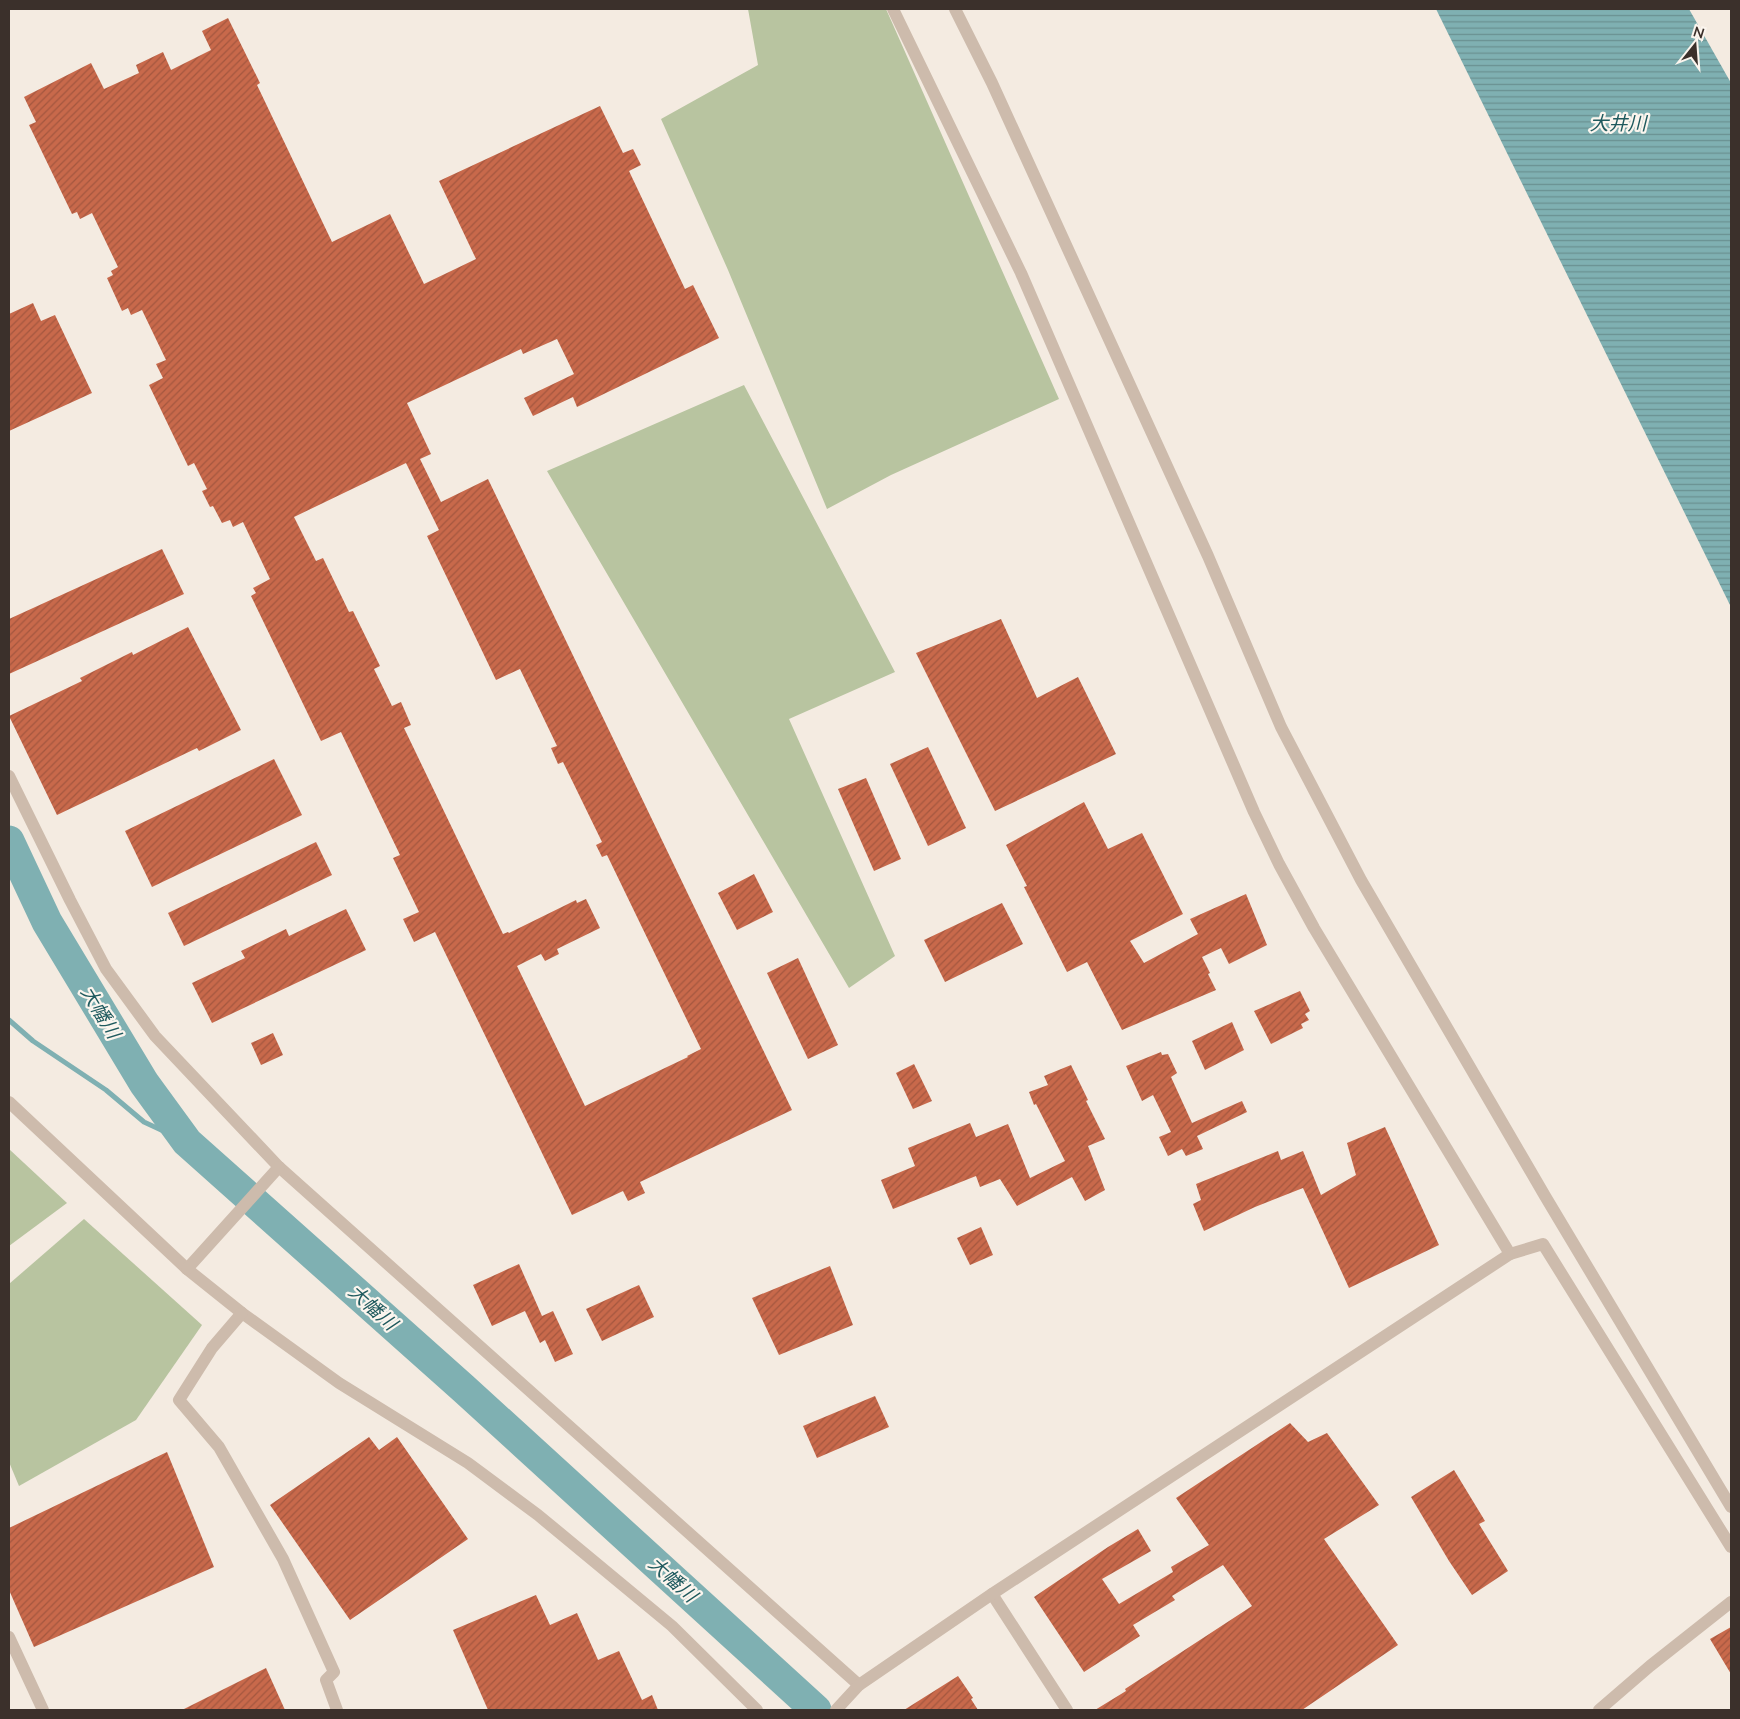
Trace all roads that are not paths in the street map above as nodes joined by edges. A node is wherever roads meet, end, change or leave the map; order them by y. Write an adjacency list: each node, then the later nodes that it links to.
1 (893, 9): 6 (street)
2 (955, 9): 9 (street)
3 (9, 776): 5 (street)
4 (9, 1102): 7 (street)
5 (278, 1167): 7 (street); 14 (street)
6 (1510, 1254): 10 (street); 11 (street)
7 (187, 1269): 8 (street)
8 (242, 1313): 16 (street); 17 (street)
9 (1731, 1506)
10 (1731, 1546)
11 (992, 1594): 14 (street); 19 (street)
12 (1731, 1602): 20 (street)
13 (9, 1638): 15 (street)
14 (859, 1685): 18 (street)
15 (43, 1710)
16 (337, 1710)
17 (757, 1710)
18 (836, 1710)
19 (1067, 1710)
20 (1599, 1710)

